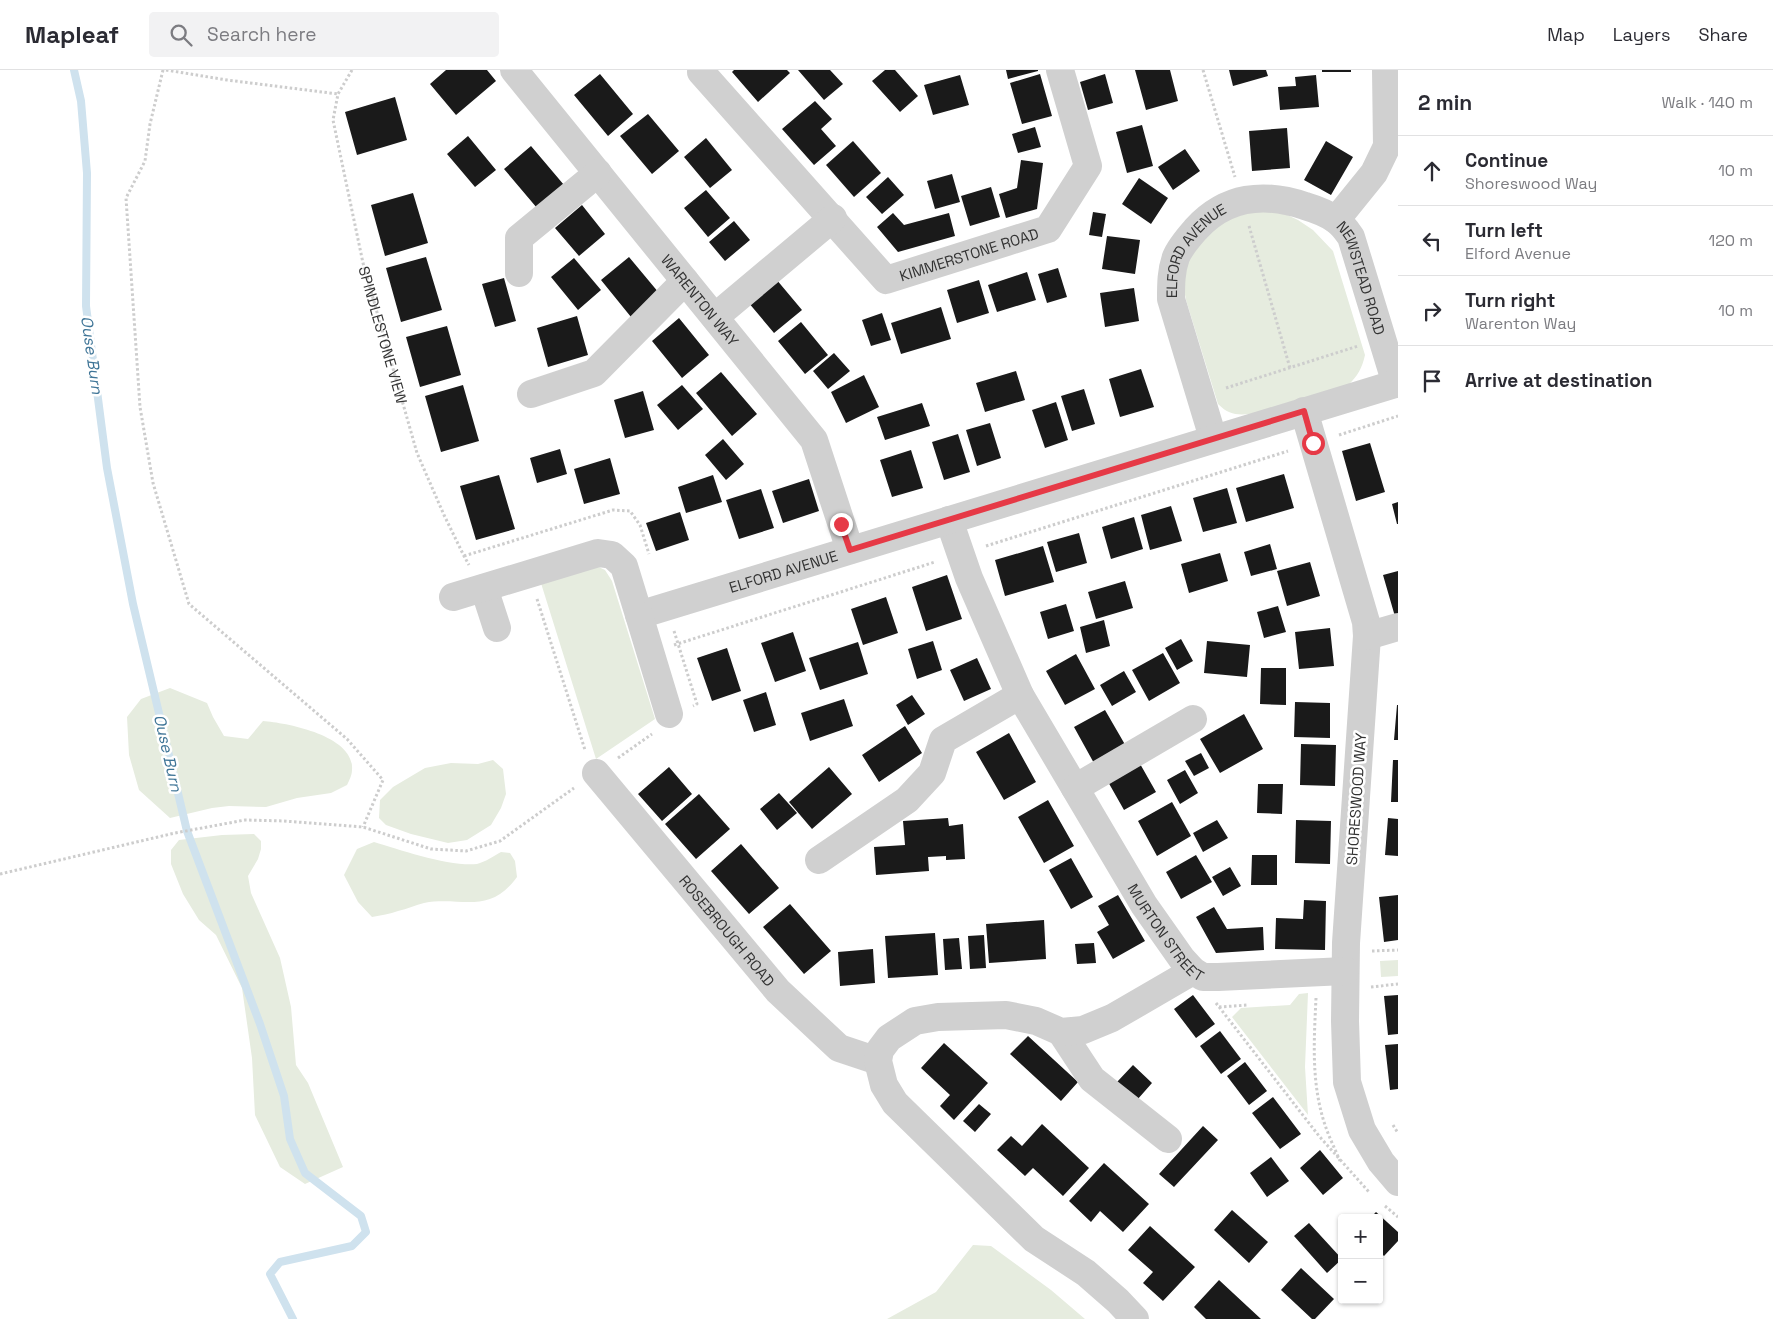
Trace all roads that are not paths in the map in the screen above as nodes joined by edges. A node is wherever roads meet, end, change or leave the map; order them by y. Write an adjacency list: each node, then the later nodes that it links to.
1 (514, 70): 5 (street, WARENTON WAY)
2 (703, 70): 6 (street, KIMMERSTONE ROAD)
3 (1060, 70): 6 (street, KIMMERSTONE ROAD)
4 (1390, 72): 7 (street, NEWSTEAD ROAD)
5 (598, 173): 8 (street); 9 (street, WARENTON WAY)
6 (833, 218): 10 (street)
7 (1336, 220): 11 (street, NEWSTEAD ROAD); 14 (street, ELFORD AVENUE)
8 (519, 273)
9 (685, 281): 10 (street, WARENTON WAY); 12 (street)
10 (715, 317): 16 (street, WARENTON WAY)
11 (1397, 383): 13 (street, ELFORD AVENUE)
12 (531, 394)
13 (1304, 411): 14 (street, ELFORD AVENUE); 22 (street, SHORESWOOD WAY)
14 (1213, 438): 15 (street, ELFORD AVENUE)
15 (949, 520): 16 (street, ELFORD AVENUE); 23 (street, MURTON STREET)
16 (850, 550): 19 (street, ELFORD AVENUE)
17 (484, 588): 18 (street); 19 (street); 21 (street)
18 (453, 598)
19 (639, 615): 24 (street)
20 (1398, 627): 22 (street)
21 (497, 628)
22 (1368, 636): 29 (street, SHORESWOOD WAY)
23 (1020, 695): 27 (street, MURTON STREET); 28 (street)
24 (669, 714)
25 (1193, 719): 27 (street)
26 (596, 773): 32 (street, ROSEBROUGH ROAD)
27 (1075, 788): 30 (street, MURTON STREET)
28 (819, 860)
29 (1345, 971): 30 (street, MURTON STREET); 34 (street, SHORESWOOD WAY)
30 (1198, 974): 31 (street)
31 (1061, 1032): 32 (street); 33 (street)
32 (878, 1061): 35 (street)
33 (1168, 1139)
34 (1398, 1182)
35 (1135, 1319)

